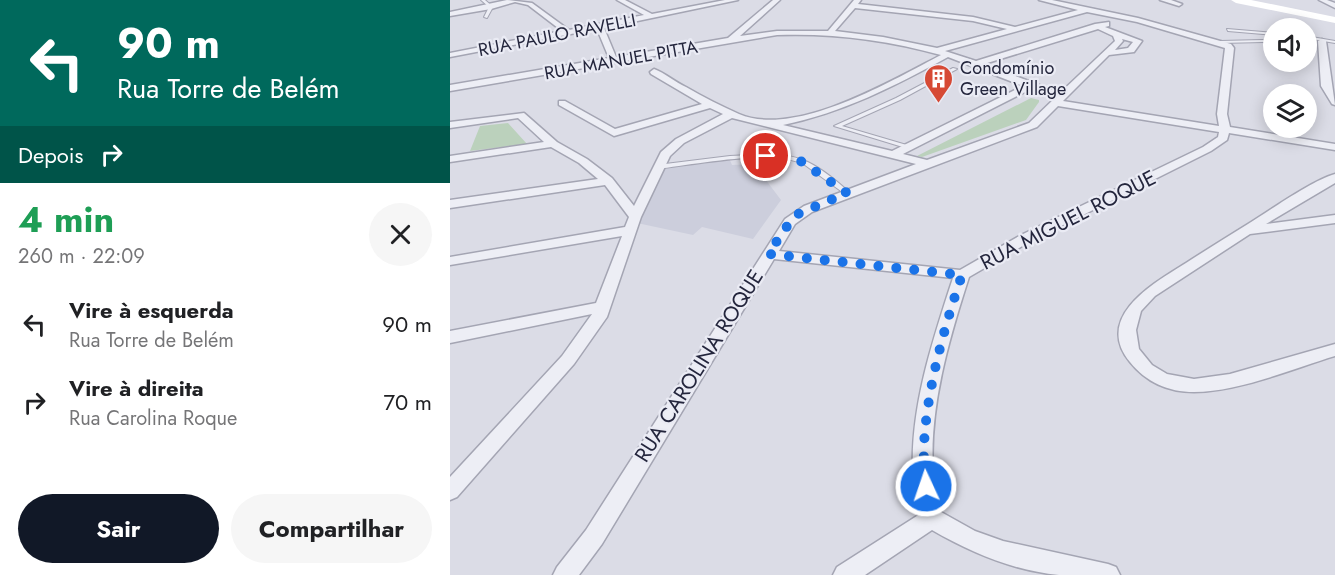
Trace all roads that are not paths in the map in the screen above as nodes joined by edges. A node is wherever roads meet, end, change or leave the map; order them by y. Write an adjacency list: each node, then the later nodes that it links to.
1 (515, 0): 14 (street); 26 (street)
2 (620, 0): 18 (street)
3 (735, 0): 18 (street, RUA PAULO RAVELLI)
4 (777, 0): 30 (street, RUA MANUEL PITTA)
5 (1042, 0): 15 (street)
6 (1163, 0): 12 (street)
7 (1236, 0): 21 (street)
8 (1322, 0): 13 (street)
9 (483, 1): 10 (street); 14 (lane)
10 (459, 3)
11 (856, 3): 24 (street); 28 (street)
12 (1179, 4)
13 (1335, 6)
14 (491, 7): 16 (street); 17 (lane)
15 (1088, 10): 19 (street); 24 (street)
16 (450, 14)
17 (486, 17): 20 (street)
18 (652, 17): 23 (street, RUA PAULO RAVELLI)
19 (1126, 18): 22 (street); 33 (street)
20 (477, 19)
21 (1335, 21)
22 (1098, 26): 38 (street); 43 (street, RUA CAROLINA ROQUE)
23 (600, 27): 26 (street, RUA PAULO RAVELLI); 37 (street)
24 (1015, 29): 35 (street)
25 (1228, 30): 27 (lane)
26 (569, 33): 36 (street, RUA PAULO RAVELLI)
27 (1263, 33)
28 (829, 34): 30 (street); 35 (street)
29 (1317, 39): 32 (lane)
30 (728, 41): 37 (street, RUA MANUEL PITTA)
31 (1263, 41): 33 (lane)
32 (1322, 41): 34 (lane); 44 (street)
33 (1220, 42): 50 (street)
34 (1335, 42)
35 (941, 53): 38 (street); 48 (street)
36 (450, 55)
37 (614, 61): 42 (street, RUA MANUEL PITTA)
38 (973, 65): 41 (street)
39 (955, 69): 52 (lane)
40 (654, 72): 46 (street)
41 (1030, 86): 43 (street); 52 (street)
42 (450, 88)
43 (1058, 100): 50 (street); 56 (street, RUA CAROLINA ROQUE)
44 (1335, 102)
45 (562, 103): 46 (street)
46 (711, 105): 47 (street)
47 (732, 114): 48 (street); 57 (street)
48 (761, 123): 54 (street)
49 (450, 125): 51 (street)
50 (1225, 130): 53 (street); 67 (street, RUA MIGUEL ROQUE)
51 (554, 144): 55 (street); 59 (street)
52 (908, 147): 54 (street)
53 (1335, 147)
54 (893, 154): 56 (street)
55 (450, 159)
56 (930, 164): 60 (street, RUA CAROLINA ROQUE)
57 (657, 167): 60 (lane); 63 (street)
58 (1335, 178): 64 (street)
59 (608, 180): 61 (street); 63 (street)
60 (847, 193): 65 (street, RUA CAROLINA ROQUE)
61 (450, 204)
62 (1335, 219): 64 (street)
63 (633, 224): 66 (street); 68 (street)
64 (1245, 231): 70 (street)
65 (768, 254): 67 (street); 73 (street, RUA CAROLINA ROQUE)
66 (450, 261)
67 (962, 275): 72 (street, RUA MIGUEL ROQUE)
68 (603, 307): 69 (street); 71 (street)
69 (450, 338)
70 (1335, 350)
71 (450, 491)
72 (932, 518): 74 (street); 75 (street)
73 (566, 575)
74 (844, 575)
75 (1108, 575)

